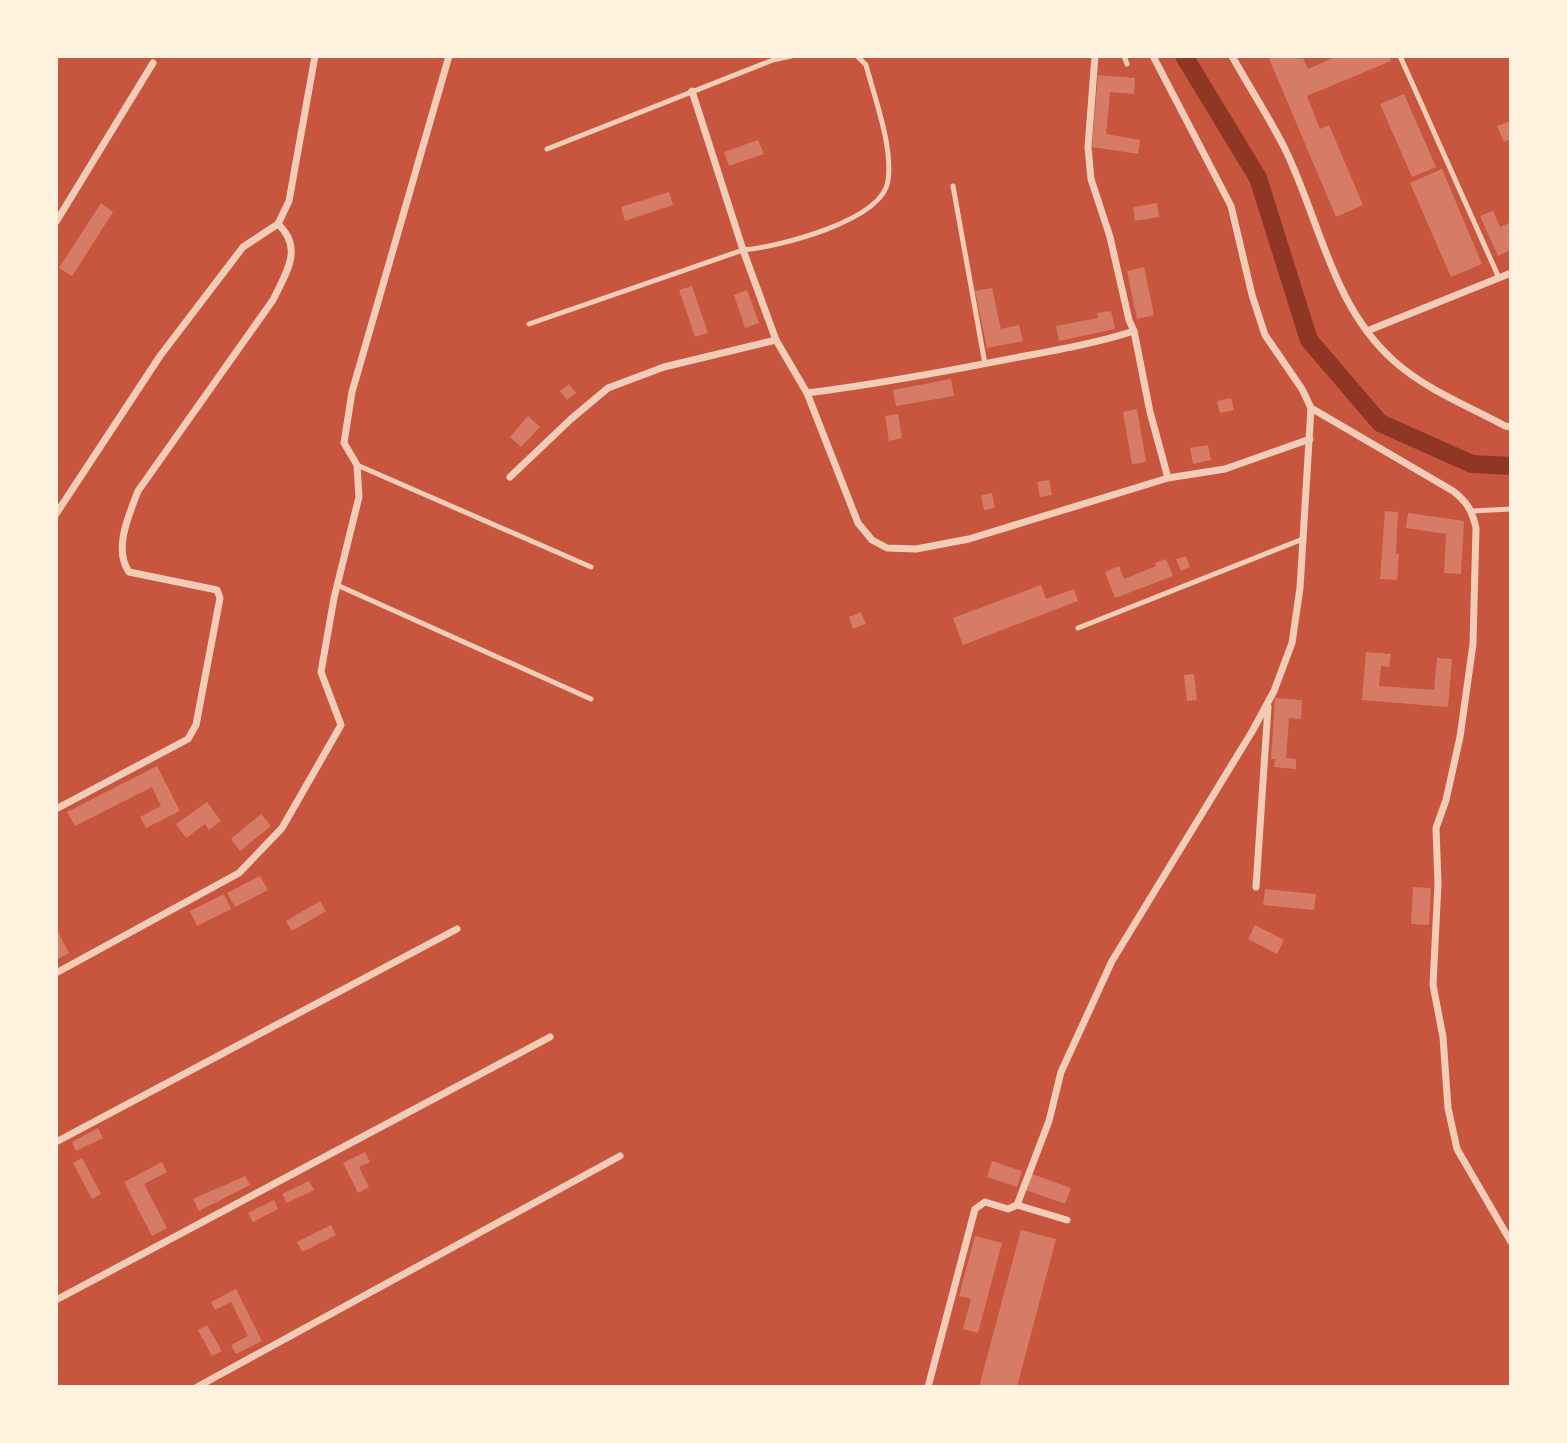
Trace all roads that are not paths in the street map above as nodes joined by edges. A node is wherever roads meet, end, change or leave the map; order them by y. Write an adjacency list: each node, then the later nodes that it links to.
1 (315, 56): 16 (street)
2 (449, 56): 29 (street)
3 (792, 56): 12 (lane)
4 (857, 56): 17 (lane)
5 (1095, 56): 21 (street)
6 (1124, 56): 11 (lane)
7 (1153, 56): 26 (street)
8 (1232, 56): 22 (street)
9 (1400, 56): 19 (lane)
10 (153, 63): 15 (street)
11 (1128, 64)
12 (692, 91): 13 (lane); 17 (street)
13 (547, 149)
14 (953, 186): 24 (lane)
15 (56, 222)
16 (278, 224): 34 (street); 41 (street)
17 (743, 250): 20 (lane); 23 (street)
18 (1511, 273): 19 (street)
19 (1499, 278): 22 (street)
20 (529, 324)
21 (1134, 331): 24 (street); 31 (street)
22 (1367, 331): 27 (street)
23 (776, 340): 25 (street); 30 (street)
24 (985, 364): 25 (street)
25 (807, 393): 31 (street)
26 (1311, 408): 28 (street); 33 (street)
27 (1511, 427)
28 (1310, 439): 31 (street); 35 (street)
29 (357, 465): 36 (lane); 37 (street)
30 (510, 477)
31 (1168, 478)
32 (1511, 509): 33 (lane)
33 (1472, 511): 50 (street)
34 (56, 514)
35 (1303, 540): 38 (lane); 40 (street)
36 (591, 567)
37 (337, 585): 39 (lane); 44 (street)
38 (1078, 628)
39 (591, 699)
40 (1268, 702): 42 (street); 48 (street)
41 (56, 808)
42 (1256, 887)
43 (457, 929): 46 (street)
44 (56, 973)
45 (550, 1037): 51 (street)
46 (56, 1142)
47 (620, 1156): 52 (street)
48 (1017, 1205): 49 (street); 53 (street)
49 (1067, 1220)
50 (1511, 1242)
51 (56, 1300)
52 (197, 1387)
53 (928, 1387)

